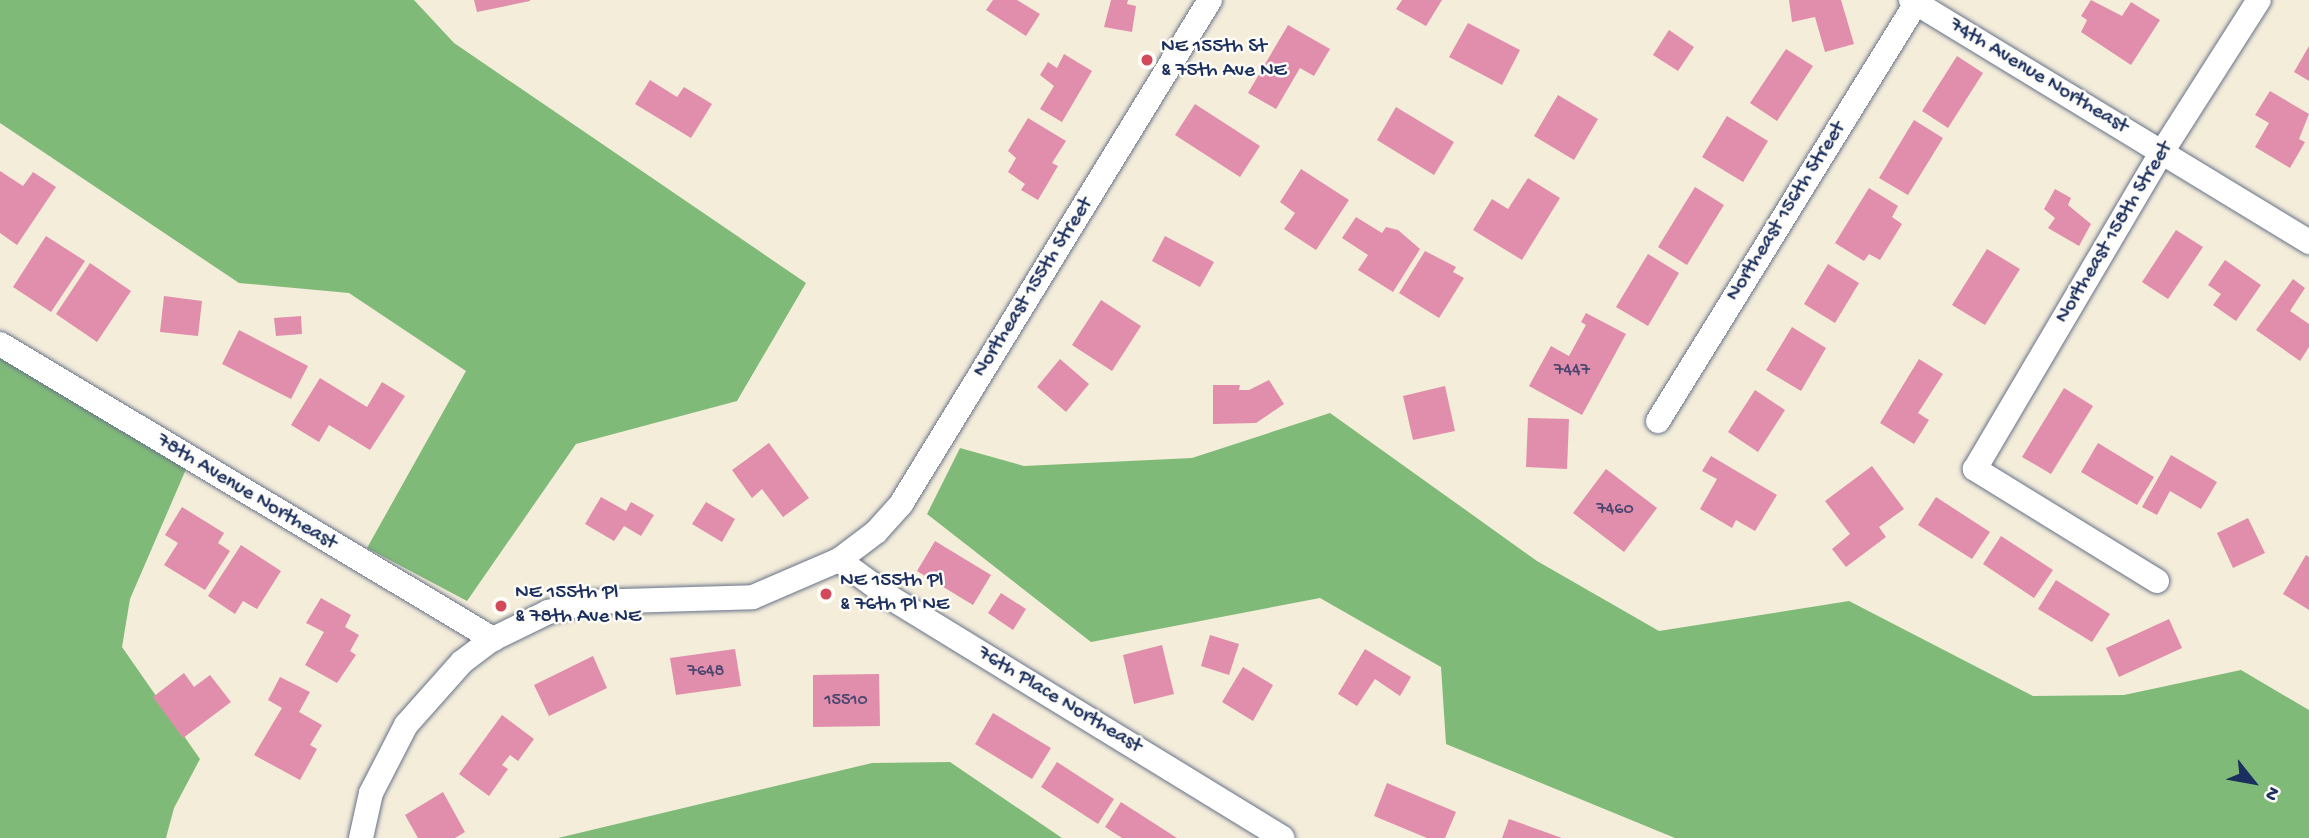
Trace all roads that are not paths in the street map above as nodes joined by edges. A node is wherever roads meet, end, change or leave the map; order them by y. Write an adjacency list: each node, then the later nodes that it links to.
1 (1210, 0): 8 (street, Northeast 155th Street)
2 (2259, 0): 4 (street, Northeast 158th Street)
3 (1914, 2): 4 (street, 74th Avenue Northeast); 7 (street, Northeast 156th Street)
4 (2162, 152): 5 (street, 74th Avenue Northeast); 9 (street, Northeast 158th Street)
5 (2309, 242)
6 (0, 344): 10 (street, 78th Avenue Northeast)
7 (1658, 421)
8 (839, 560): 10 (street, Northeast 155th Street); 12 (street, 76th Place Northeast)
9 (2157, 581)
10 (493, 639): 11 (street, Northeast 155th Street)
11 (361, 838)
12 (1282, 838)

